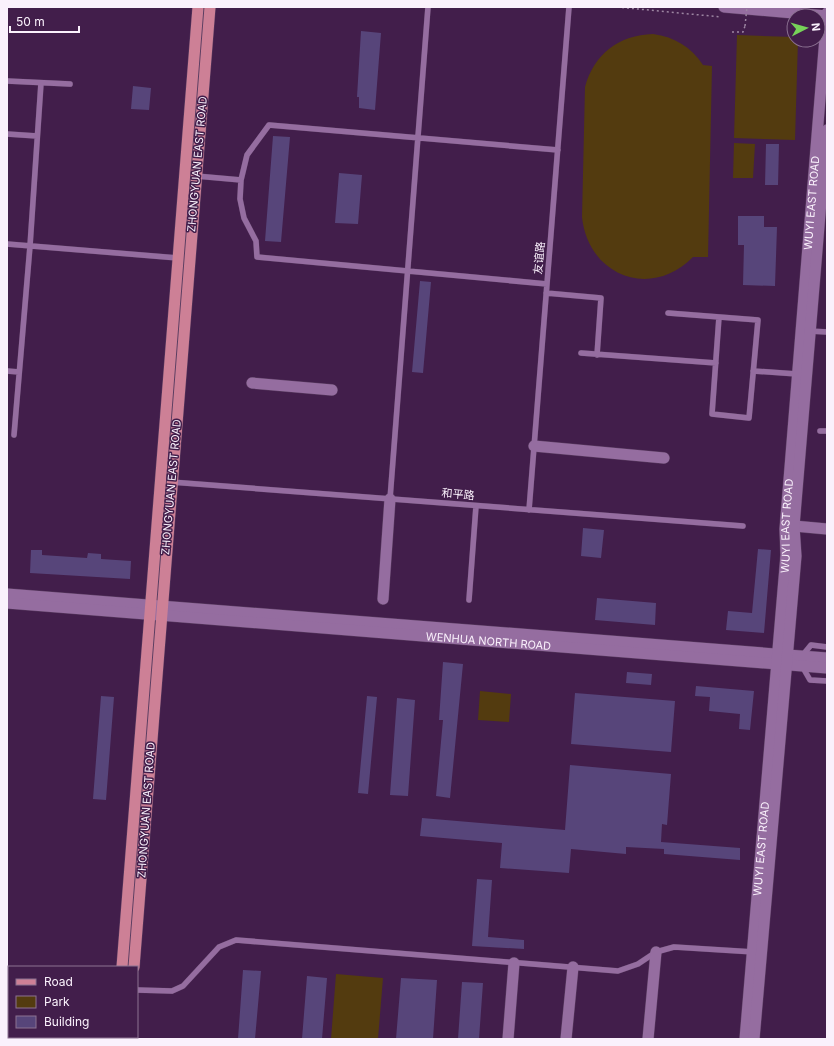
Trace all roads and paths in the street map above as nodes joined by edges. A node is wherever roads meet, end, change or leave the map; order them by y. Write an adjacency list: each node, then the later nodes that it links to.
1 (198, 7): 24 (main road, ZHONGYUAN EAST ROAD)
2 (210, 7): 20 (main road, ZHONGYUAN EAST ROAD)
3 (428, 7): 18 (lane)
4 (569, 7): 19 (lane, 友谊路)
5 (617, 7): 7 (path)
6 (747, 7): 11 (path, bridge)
7 (724, 12): 8 (street)
8 (827, 15): 30 (street, WUYI EAST ROAD)
9 (739, 19): 10 (path)
10 (747, 20)
11 (732, 32)
12 (7, 81): 13 (lane)
13 (41, 83): 14 (lane); 17 (lane)
14 (70, 84)
15 (827, 130): 30 (street, WUYI EAST ROAD)
16 (7, 134): 17 (lane)
17 (37, 136): 23 (lane)
18 (418, 138): 19 (lane); 21 (lane); 25 (lane)
19 (558, 150): 26 (lane, 友谊路)
20 (196, 176): 21 (lane); 46 (main road, ZHONGYUAN EAST ROAD)
21 (241, 180): 25 (lane)
22 (7, 244): 23 (lane)
23 (30, 246): 24 (lane); 37 (lane)
24 (178, 258): 57 (main road, ZHONGYUAN EAST ROAD)
25 (408, 271): 26 (lane); 47 (lane)
26 (547, 284): 27 (lane, 友谊路)
27 (546, 293): 33 (lane); 44 (lane, 友谊路)
28 (668, 312): 29 (lane)
29 (719, 316): 34 (lane); 36 (lane)
30 (806, 331): 31 (lane); 38 (street, WUYI EAST ROAD); 51 (street, WUYI EAST ROAD)
31 (827, 332)
32 (581, 353): 33 (lane)
33 (597, 354): 34 (lane)
34 (716, 363): 36 (lane)
35 (7, 371): 37 (lane)
36 (753, 371): 38 (lane)
37 (19, 372): 43 (lane)
38 (798, 374): 60 (street, WUYI EAST ROAD)
39 (252, 383): 40 (street)
40 (332, 390)
41 (820, 431): 42 (lane)
42 (827, 431)
43 (14, 435)
44 (534, 446): 45 (street); 49 (lane, 友谊路)
45 (664, 458)
46 (171, 482): 47 (lane, 和平路); 57 (main road, ZHONGYUAN EAST ROAD)
47 (390, 498): 48 (lane, 和平路); 54 (street)
48 (476, 506): 49 (lane, 和平路); 55 (lane)
49 (529, 510): 50 (lane, 和平路)
50 (743, 526)
51 (794, 526): 52 (street); 60 (street, WUYI EAST ROAD)
52 (827, 529)
53 (7, 594): 57 (street)
54 (383, 599)
55 (469, 600)
56 (7, 603): 57 (street)
57 (156, 610): 60 (street, WENHUA NORTH ROAD); 67 (main road, ZHONGYUAN EAST ROAD); 68 (main road, ZHONGYUAN EAST ROAD)
58 (827, 647): 61 (lane)
59 (827, 658): 61 (street, WENHUA NORTH ROAD)
60 (781, 660): 61 (street, WENHUA NORTH ROAD); 65 (street, WUYI EAST ROAD)
61 (802, 661): 62 (street, WENHUA NORTH ROAD); 63 (lane)
62 (827, 668)
63 (827, 681)
64 (656, 952): 65 (lane); 69 (lane); 73 (street)
65 (756, 952): 74 (street, WUYI EAST ROAD); 75 (street, WUYI EAST ROAD)
66 (514, 963): 69 (lane); 70 (lane); 71 (street)
67 (122, 966)
68 (134, 966)
69 (573, 967): 72 (street)
70 (138, 990)
71 (508, 1039)
72 (566, 1039)
73 (648, 1039)
74 (745, 1039)
75 (754, 1039)

